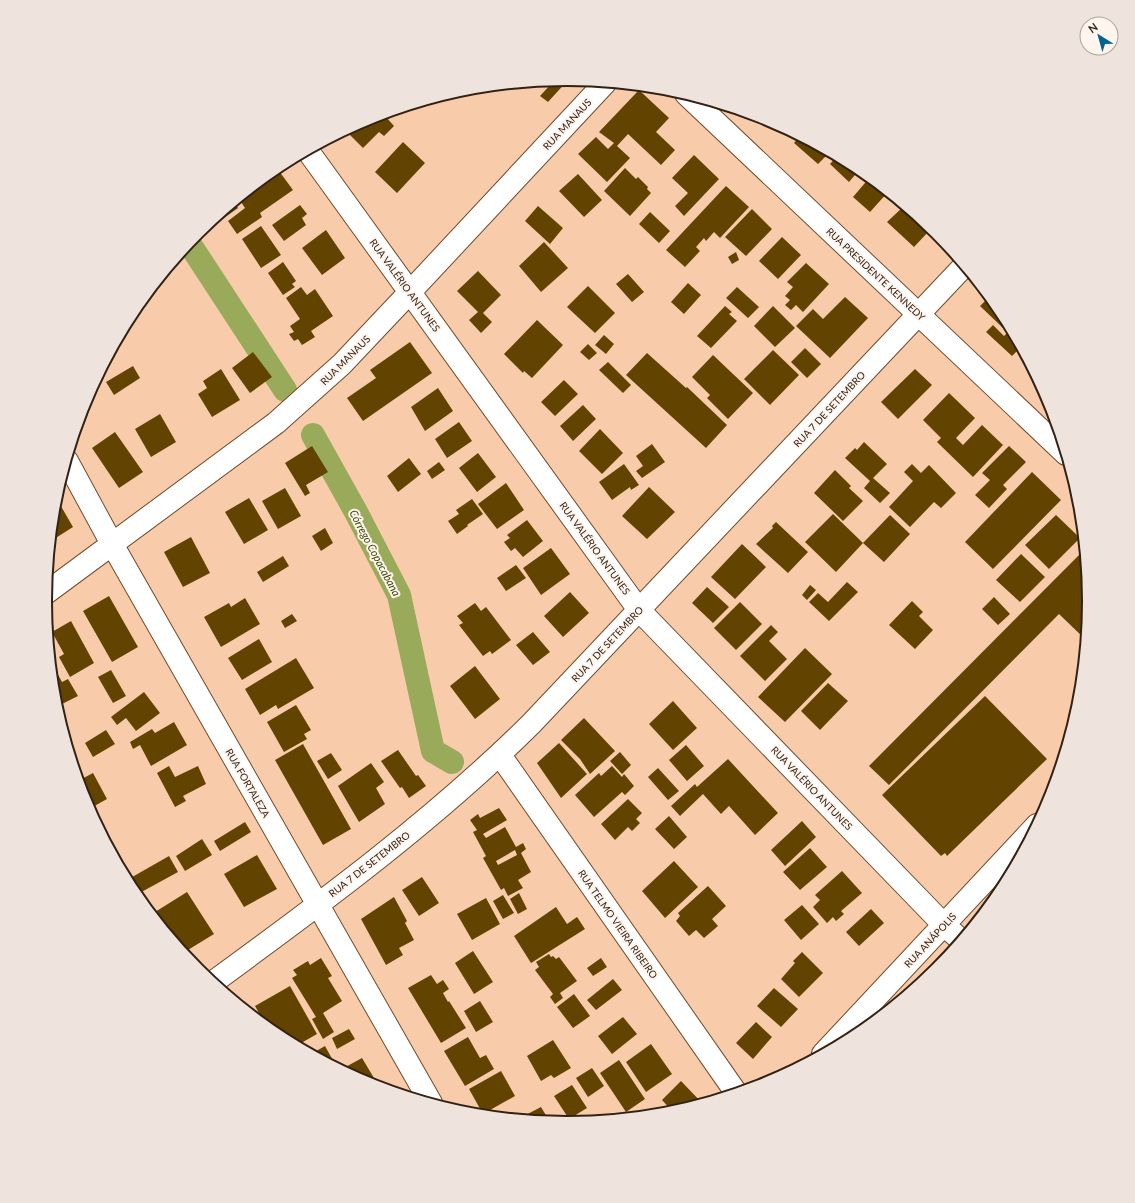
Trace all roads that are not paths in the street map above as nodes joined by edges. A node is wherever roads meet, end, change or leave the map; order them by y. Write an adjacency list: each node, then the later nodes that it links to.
1 (600, 87): 5 (street, RUA MANAUS)
2 (695, 103): 6 (street, RUA PRESIDENTE KENNEDY)
3 (311, 155): 5 (street, RUA VALÉRIO ANTUNES)
4 (961, 269): 6 (street, RUA 7 DE SETEMBRO)
5 (410, 292): 9 (street, RUA MANAUS); 11 (street, RUA VALÉRIO ANTUNES)
6 (918, 314): 7 (street, RUA PRESIDENTE KENNEDY); 11 (street, RUA 7 DE SETEMBRO)
7 (1059, 448)
8 (70, 467): 9 (street, RUA FORTALEZA)
9 (112, 544): 10 (street, RUA MANAUS); 14 (street, RUA FORTALEZA)
10 (52, 588)
11 (639, 610): 12 (street, RUA 7 DE SETEMBRO); 15 (street, RUA VALÉRIO ANTUNES)
12 (500, 755): 14 (street, RUA 7 DE SETEMBRO); 19 (street, RUA TELMO VIEIRA RIBEIRO)
13 (1026, 837): 15 (street, RUA ANÁPOLIS)
14 (317, 904): 17 (street, RUA 7 DE SETEMBRO); 20 (street, RUA FORTALEZA)
15 (944, 925): 16 (street, RUA VALÉRIO ANTUNES); 18 (street, RUA ANÁPOLIS)
16 (958, 937)
17 (217, 979)
18 (834, 1043)
19 (734, 1090)
20 (427, 1097)

